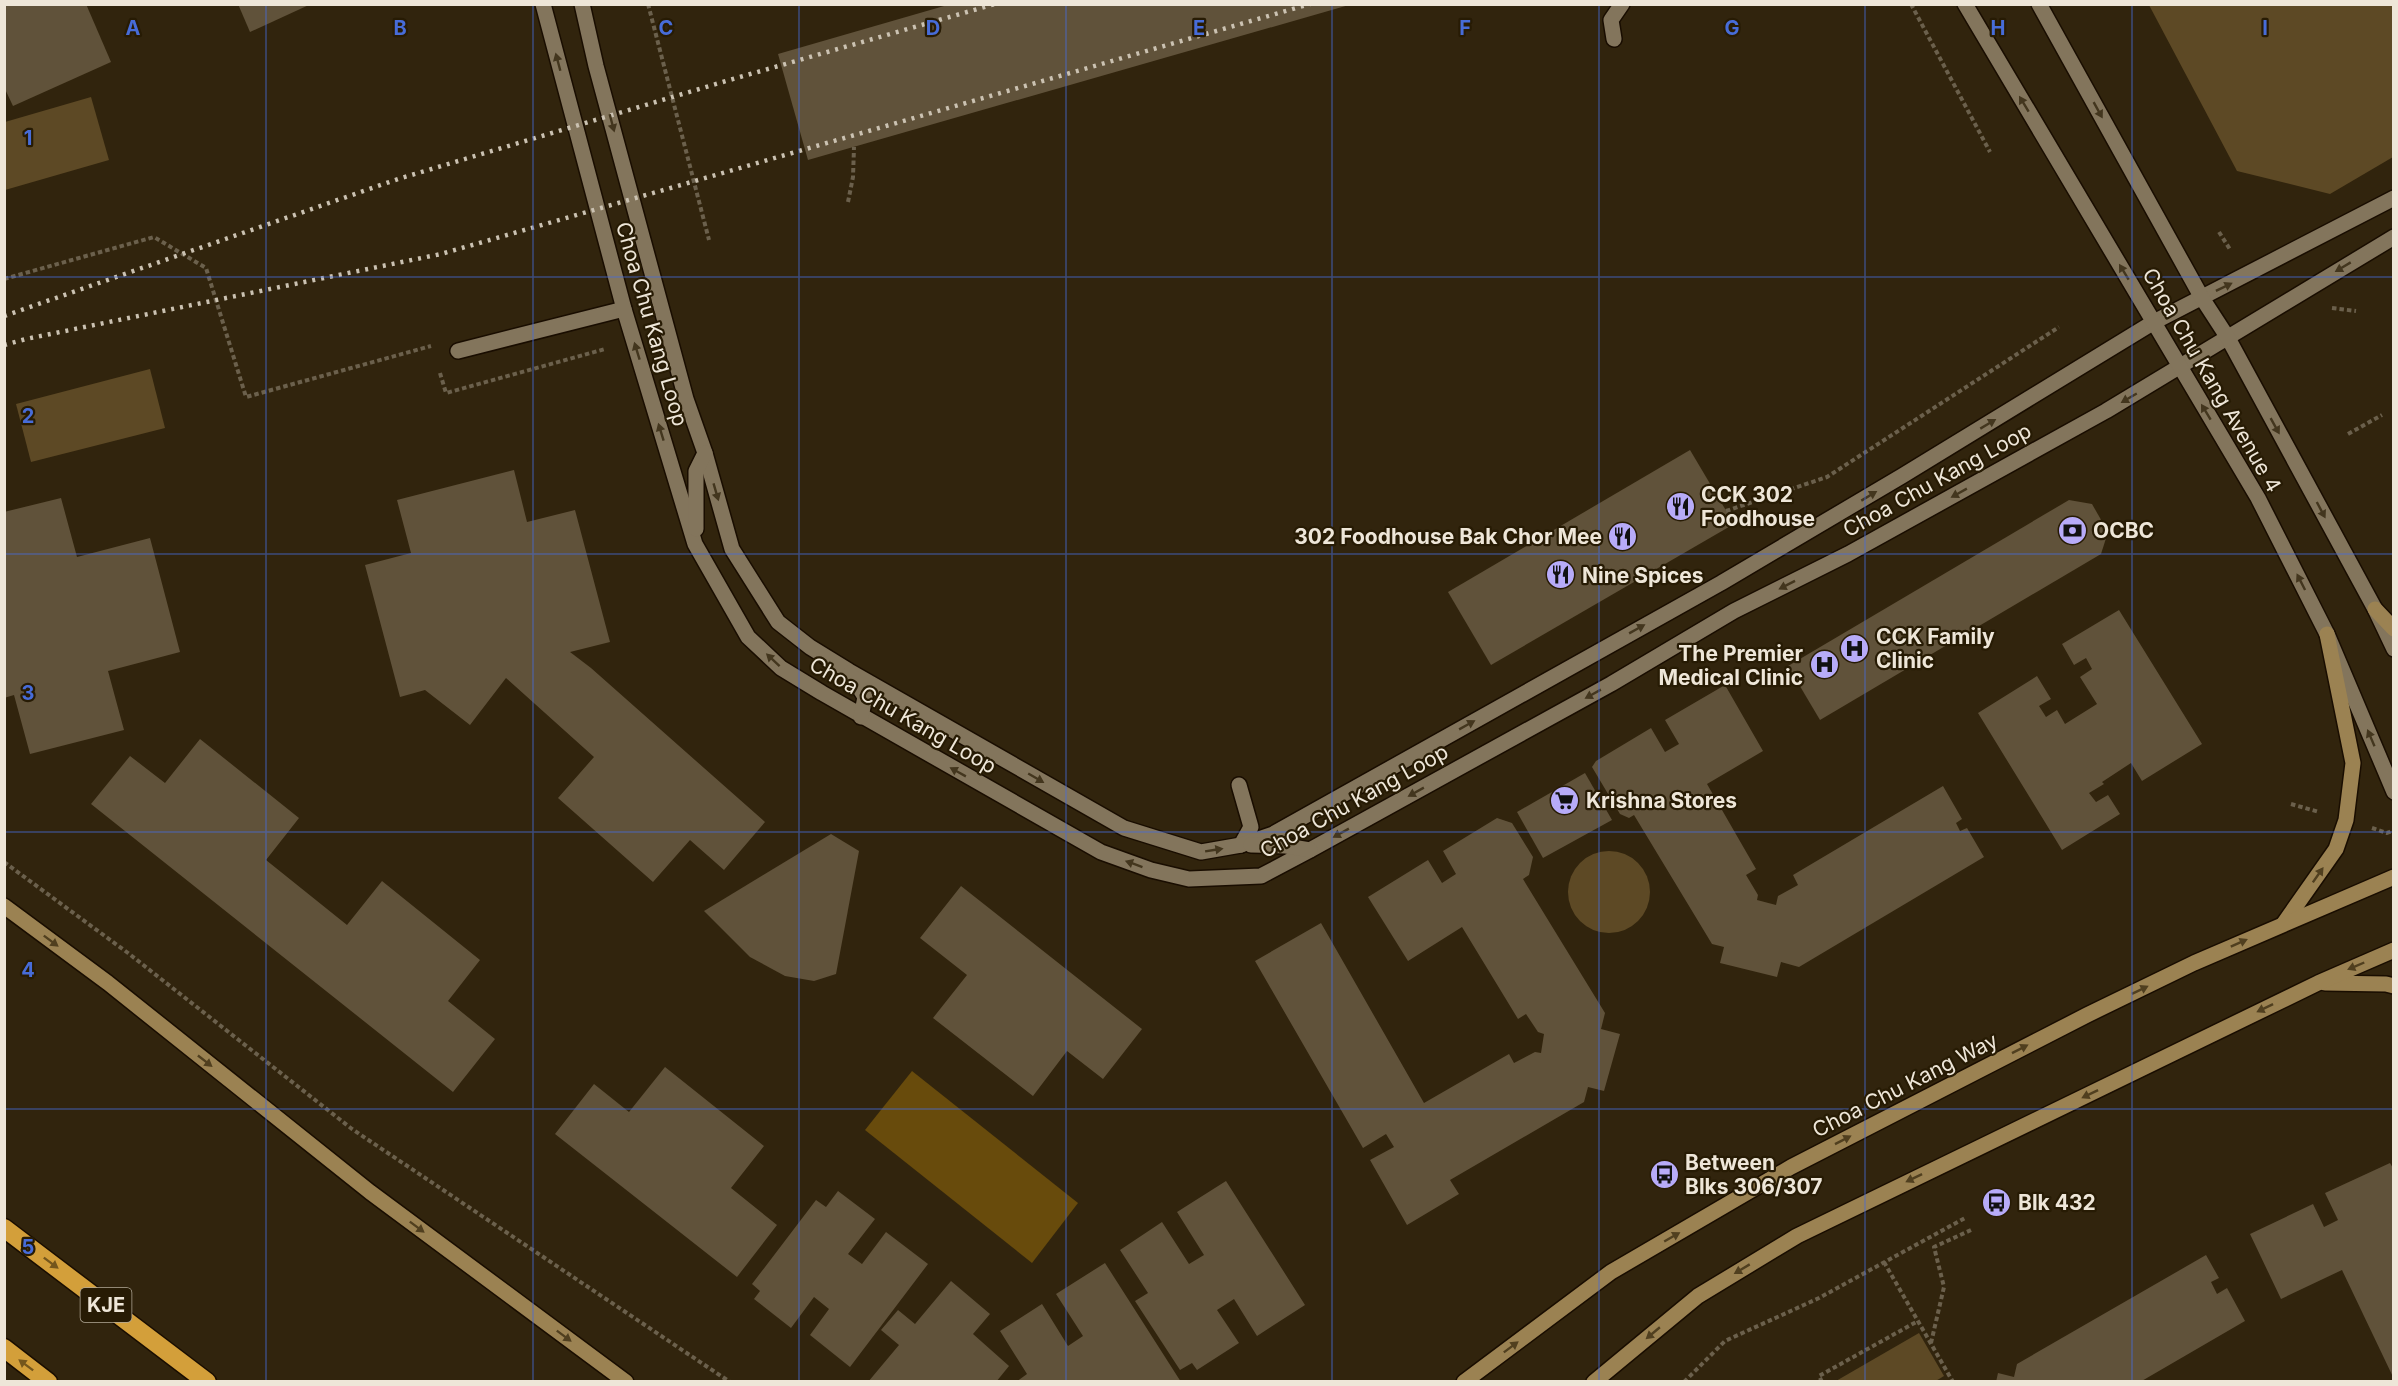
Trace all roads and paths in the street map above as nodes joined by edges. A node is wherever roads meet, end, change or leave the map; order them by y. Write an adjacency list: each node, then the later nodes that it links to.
1 (543, 4): 18 (street, Choa Chu Kang Loop, one-way to 1)
2 (582, 4): 32 (street, Choa Chu Kang Loop, one-way to 32)
3 (648, 4): 14 (path)
4 (1622, 4): 8 (street)
5 (1911, 4): 10 (path)
6 (1965, 4): 21 (street, Choa Chu Kang Avenue 4, one-way to 6)
7 (2039, 4): 16 (street, Choa Chu Kang Avenue 4, one-way to 16)
8 (1614, 39)
9 (854, 147): 12 (path)
10 (1990, 152)
11 (2394, 198): 16 (street, Choa Chu Kang Loop, one-way to 11)
12 (848, 202)
13 (2394, 237): 23 (street, Choa Chu Kang Loop, one-way to 23)
14 (709, 240)
15 (4, 279): 26 (path)
16 (2202, 297): 21 (street, Choa Chu Kang Loop); 23 (street, Choa Chu Kang Avenue 4)
17 (2326, 307): 19 (path)
18 (624, 309): 20 (street); 34 (street, Choa Chu Kang Loop, one-way to 18)
19 (2356, 310)
20 (595, 316): 24 (path); 25 (street)
21 (2154, 322): 29 (street, Choa Chu Kang Avenue 4); 45 (street, Choa Chu Kang Loop, one-way to 21)
22 (2059, 327): 33 (path)
23 (2228, 338): 29 (street, Choa Chu Kang Loop); 35 (street, Choa Chu Kang Avenue 4, one-way to 35)
24 (605, 349): 27 (path); 28 (path)
25 (458, 351)
26 (434, 356)
27 (609, 360)
28 (437, 365)
29 (2180, 368): 37 (street, Choa Chu Kang Avenue 4, one-way to 29); 46 (street, Choa Chu Kang Loop, one-way to 46)
30 (2382, 415): 31 (path)
31 (2348, 434)
32 (705, 453): 34 (street); 39 (street, Choa Chu Kang Loop, one-way to 39)
33 (1726, 511)
34 (695, 544): 40 (street, Choa Chu Kang Loop, one-way to 34)
35 (2375, 609): 36 (main road); 38 (street, Choa Chu Kang Avenue 4)
36 (2394, 629)
37 (2327, 634): 42 (street, Choa Chu Kang Avenue 4, one-way to 37); 50 (main road, one-way to 37)
38 (2394, 649)
39 (849, 671): 40 (street); 45 (street, Choa Chu Kang Loop, one-way to 45)
40 (861, 717): 46 (street, Choa Chu Kang Loop, one-way to 40)
41 (1239, 785): 45 (street)
42 (2394, 792)
43 (2394, 830): 44 (path)
44 (2387, 833)
45 (1241, 845): 46 (street)
46 (1310, 850)
47 (4, 862): 64 (path)
48 (2394, 877): 50 (main road, Choa Chu Kang Way)
49 (4, 906): 63 (main road, one-way to 63)
50 (2284, 924): 65 (main road, Choa Chu Kang Way, one-way to 50)
51 (2394, 950): 52 (main road, one-way to 52)
52 (2318, 983): 53 (main road); 66 (main road, one-way to 66)
53 (2394, 986)
54 (1965, 1218): 57 (path)
55 (4, 1228): 62 (highway, KJE, one-way to 62)
56 (1971, 1230): 59 (path)
57 (1884, 1262): 58 (path); 67 (path)
58 (1918, 1321): 59 (path); 68 (path)
59 (1931, 1343): 69 (path)
60 (4, 1348): 61 (highway, one-way to 60)
61 (48, 1382)
62 (207, 1382)
63 (626, 1382)
64 (730, 1382)
65 (1464, 1382)
66 (1594, 1382)
67 (1684, 1382)
68 (1821, 1382)
69 (1953, 1382)

